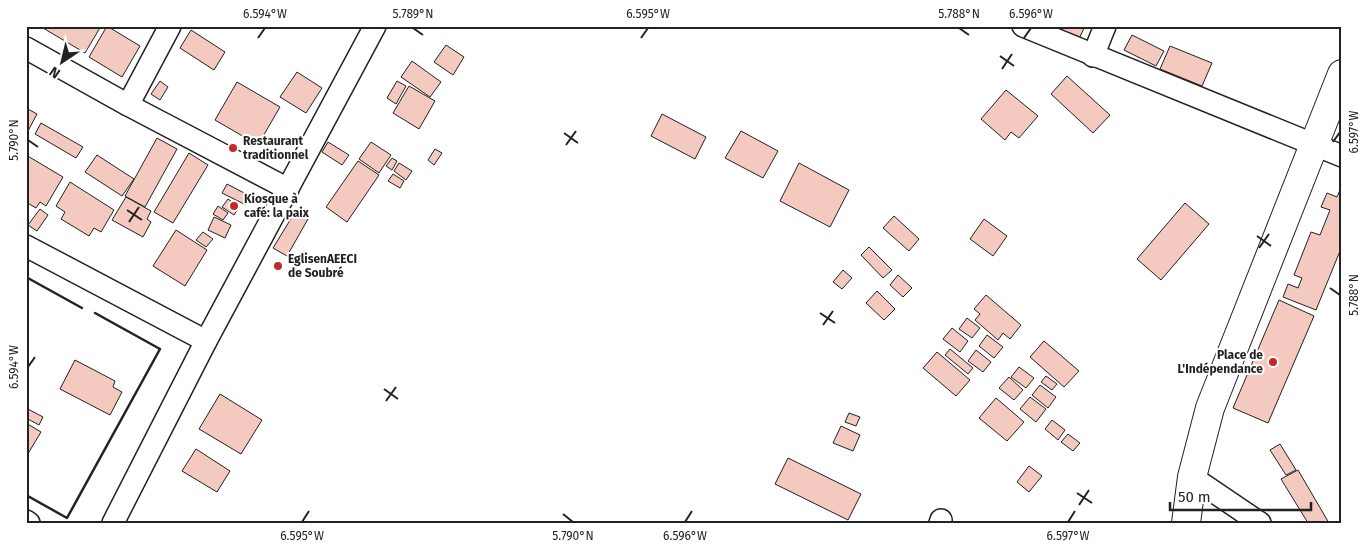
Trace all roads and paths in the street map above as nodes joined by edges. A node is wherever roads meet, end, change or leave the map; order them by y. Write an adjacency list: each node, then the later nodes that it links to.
1 (170, 26): 8 (street)
2 (375, 26): 11 (street)
3 (1023, 26): 6 (street)
4 (1105, 26): 6 (street)
5 (26, 48): 8 (street)
6 (1093, 56): 9 (street)
7 (1342, 74): 9 (main road)
8 (128, 105): 11 (street)
9 (1313, 144): 10 (street); 14 (main road)
10 (1342, 156)
11 (288, 189): 13 (street)
12 (26, 246): 13 (street)
13 (206, 342): 15 (street)
14 (1192, 477): 16 (main road); 17 (street)
15 (113, 523)
16 (1186, 523)
17 (1260, 523)

